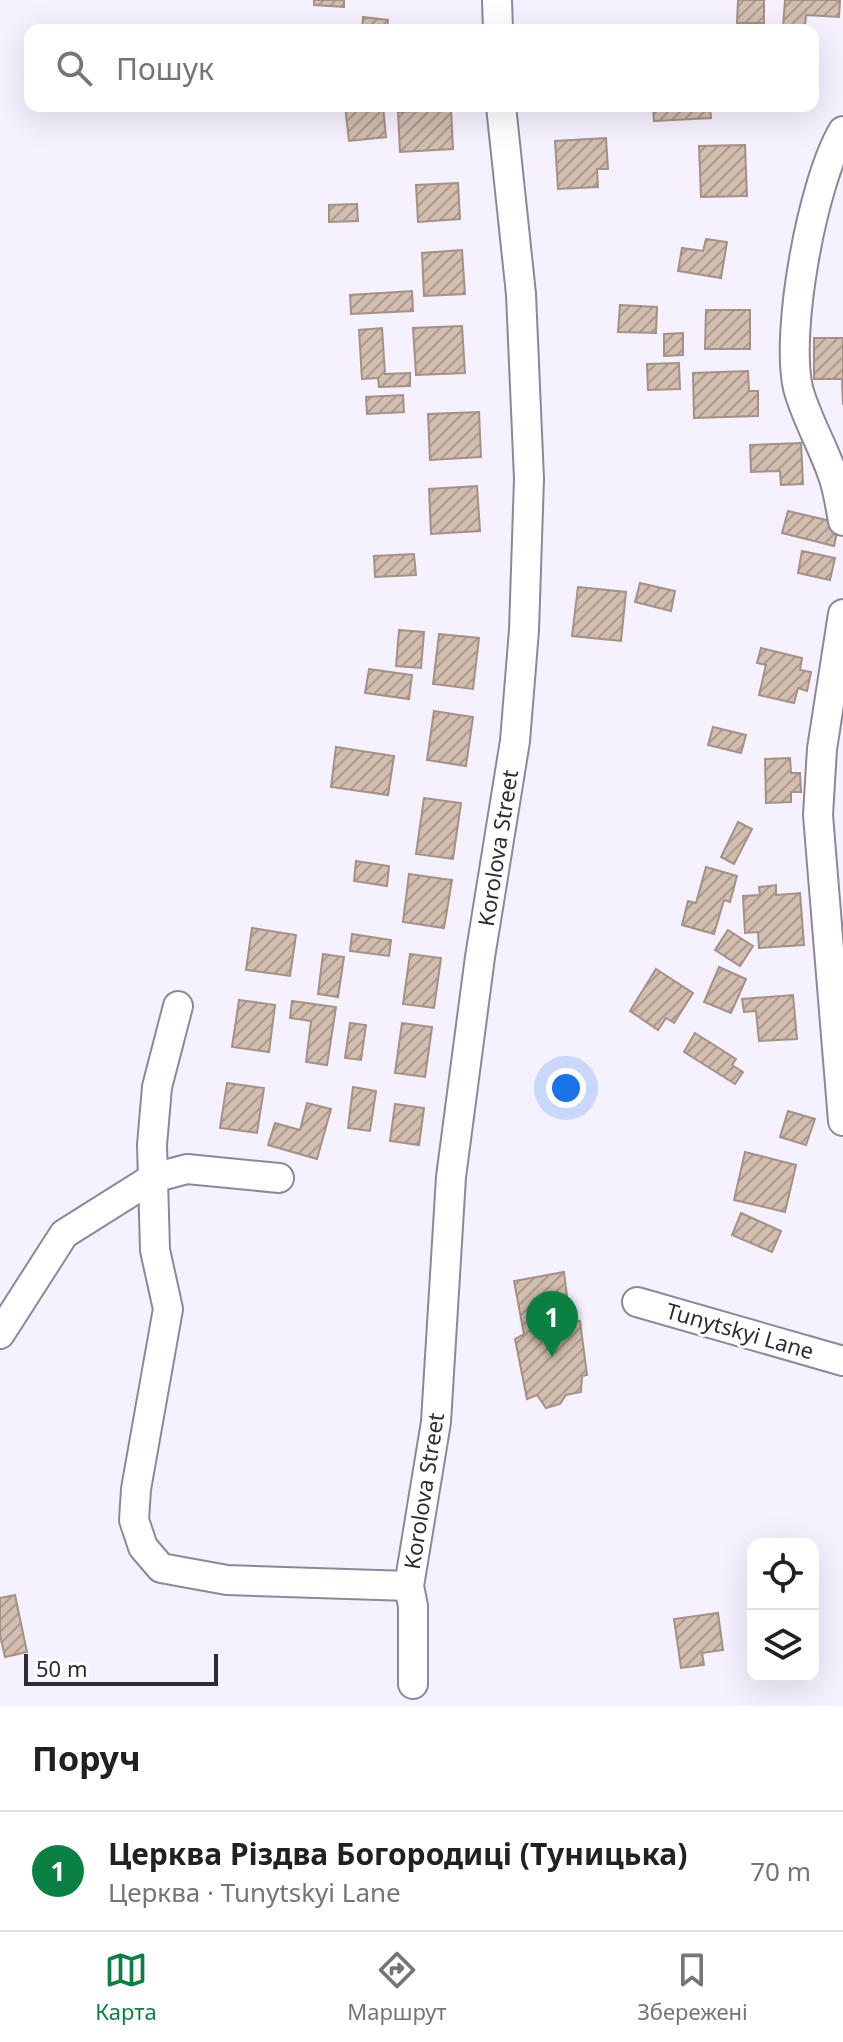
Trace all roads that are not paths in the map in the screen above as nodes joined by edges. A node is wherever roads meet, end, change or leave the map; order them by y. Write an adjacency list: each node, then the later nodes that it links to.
1 (497, 0): 2 (street)
2 (498, 24)
3 (502, 112): 15 (street, Korolova Street)
4 (843, 131): 5 (street)
5 (838, 473): 6 (street)
6 (843, 521)
7 (843, 614): 9 (street)
8 (178, 1006): 10 (street, Korolova Street)
9 (843, 1121)
10 (153, 1178): 11 (street); 13 (street); 15 (street, Korolova Street)
11 (279, 1178)
12 (637, 1302): 14 (street, Tunytskyi Lane)
13 (0, 1334)
14 (843, 1361)
15 (409, 1586): 16 (street, Korolova Street)
16 (413, 1684)

